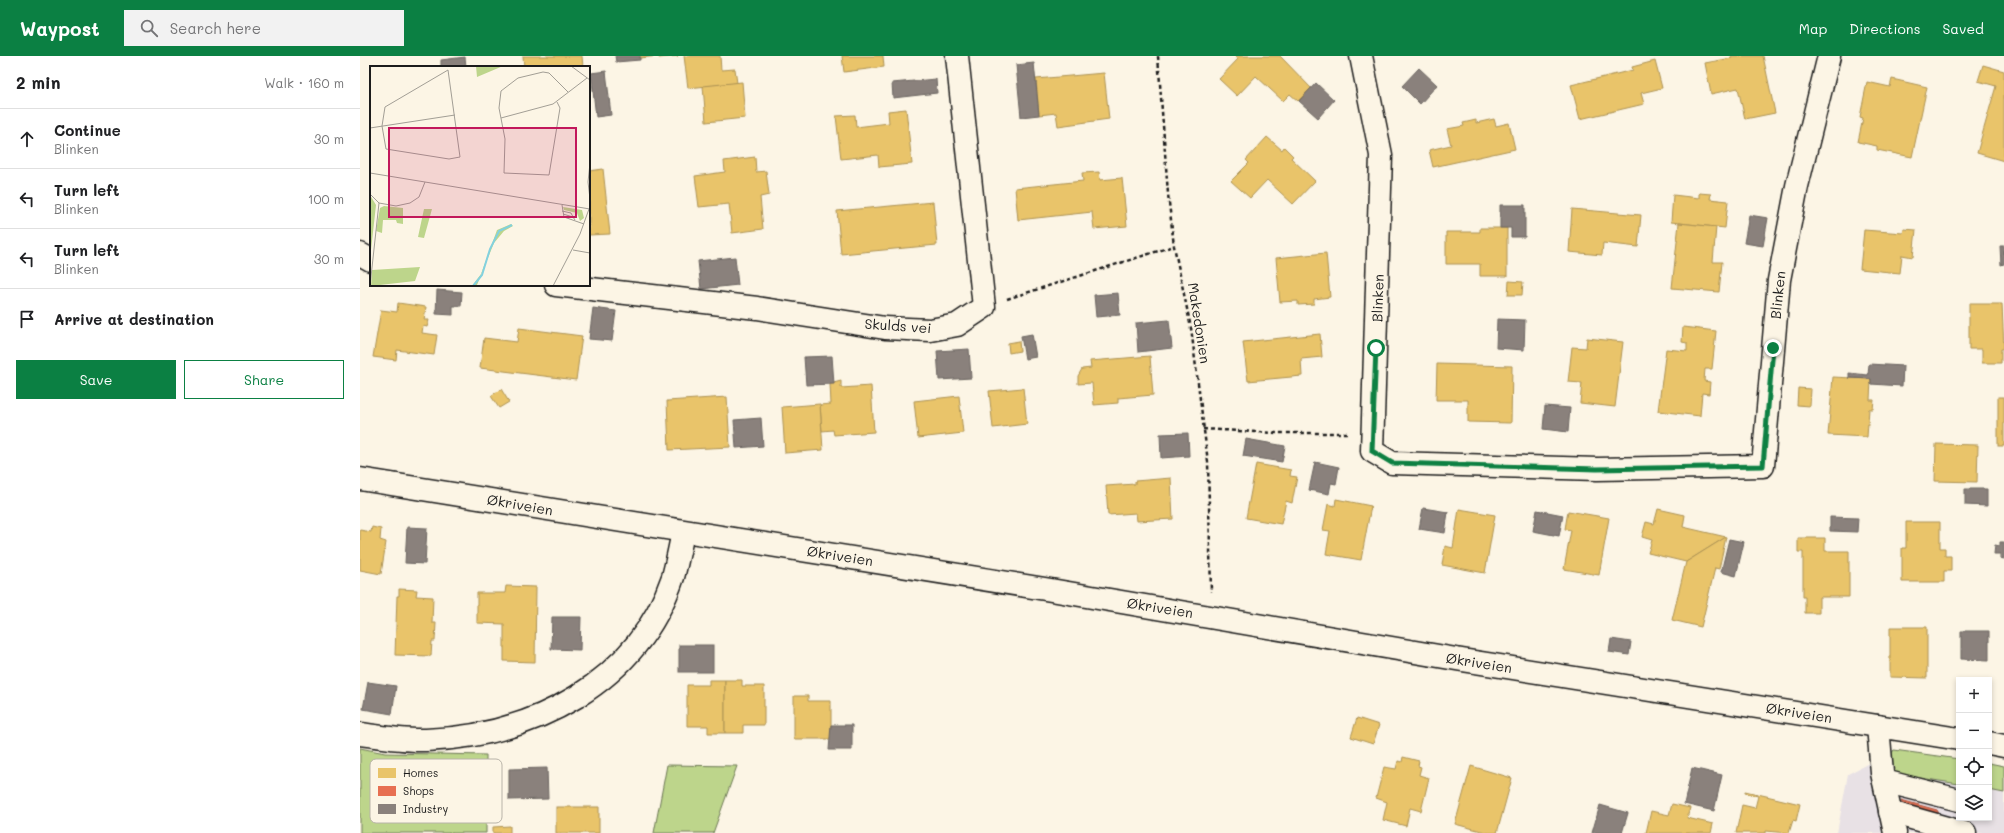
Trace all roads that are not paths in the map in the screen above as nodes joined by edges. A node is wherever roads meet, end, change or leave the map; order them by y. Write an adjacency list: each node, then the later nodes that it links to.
1 (957, 56): 6 (street, Skulds vei)
2 (1361, 56): 3 (street, Blinken)
3 (1829, 56)
4 (360, 254): 5 (street)
5 (370, 259)
6 (565, 286)
7 (360, 479): 8 (street, Økriveien)
8 (683, 532): 9 (street, Økriveien); 10 (street)
9 (1878, 726): 11 (street, Økriveien); 14 (street)
10 (360, 734)
11 (1956, 739)
12 (1992, 744): 13 (street)
13 (2004, 746)
14 (1883, 777): 15 (street); 17 (street)
15 (1956, 799)
16 (1973, 821): 19 (street)
17 (1892, 823): 18 (street)
18 (1965, 833)
19 (1978, 833)

